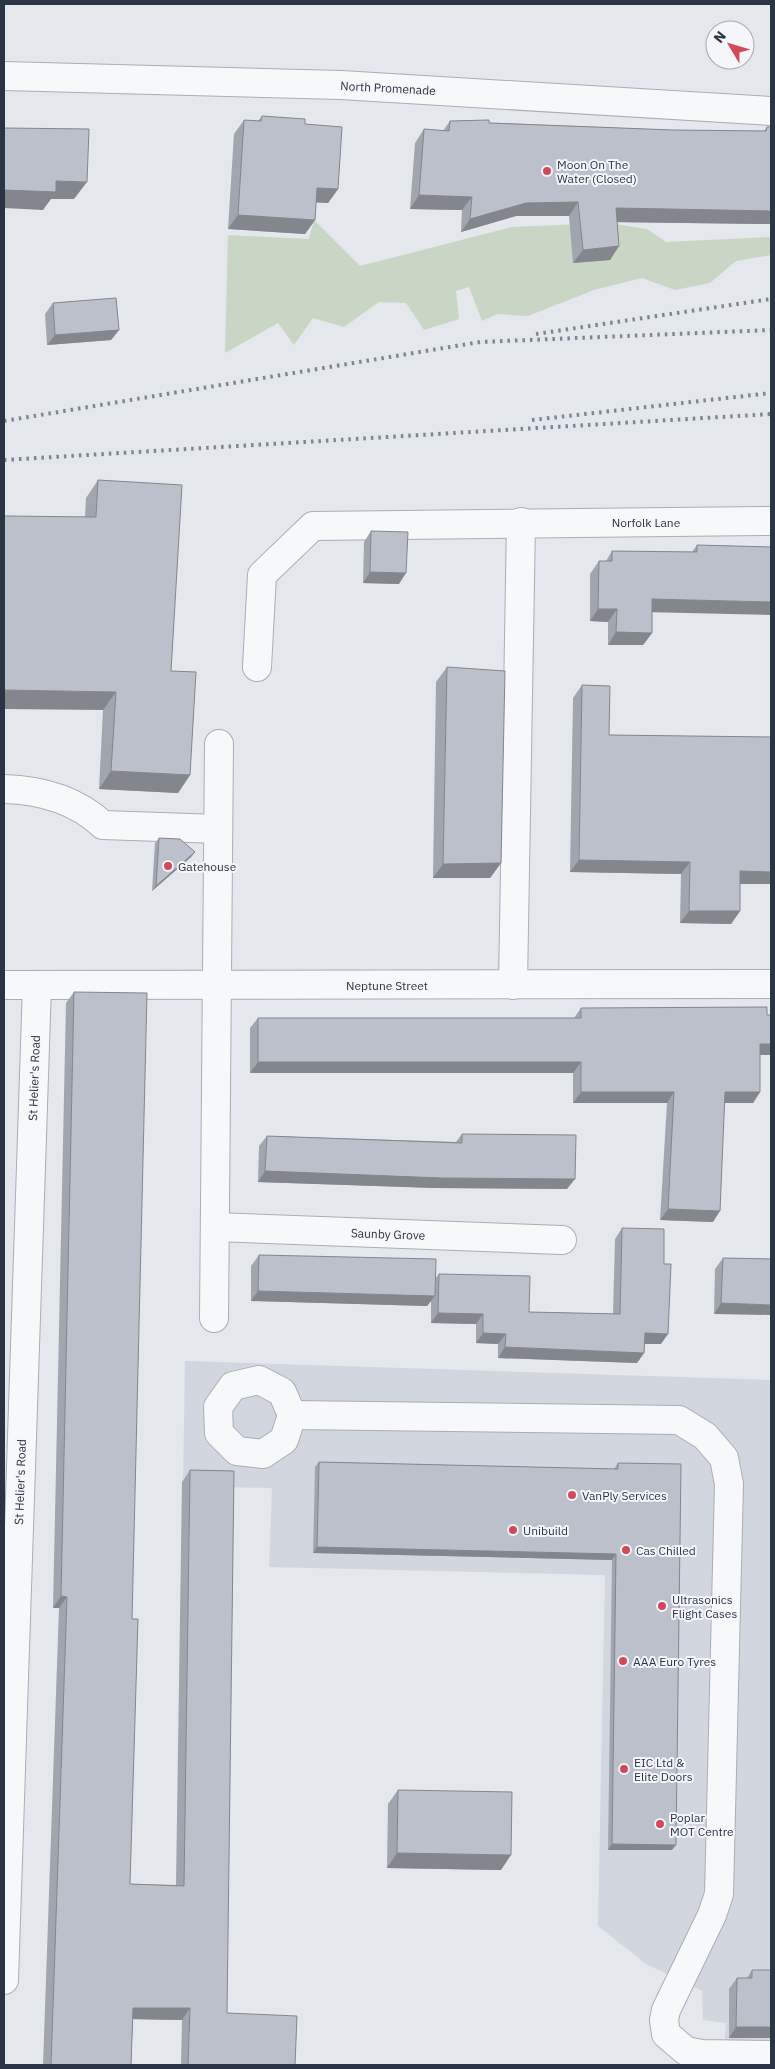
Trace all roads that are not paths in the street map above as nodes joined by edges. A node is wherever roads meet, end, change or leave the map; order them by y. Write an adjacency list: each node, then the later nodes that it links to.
1 (4, 76): 2 (street, North Promenade)
2 (771, 112)
3 (771, 521): 4 (street, Norfolk Lane)
4 (521, 522): 5 (street, Norfolk Lane); 9 (street)
5 (257, 667)
6 (218, 744): 8 (street)
7 (4, 790): 8 (street)
8 (218, 830): 13 (street)
9 (513, 984): 10 (street, Neptune Street); 13 (street, Neptune Street)
10 (771, 984)
11 (4, 985): 12 (street, Neptune Street)
12 (37, 985): 13 (street, Neptune Street); 18 (street, St Helier's Road)
13 (216, 985): 14 (street)
14 (215, 1227): 15 (street, Saunby Grove); 16 (street)
15 (562, 1240)
16 (214, 1318)
17 (292, 1416): 19 (street)
18 (4, 1980)
19 (771, 2055)

